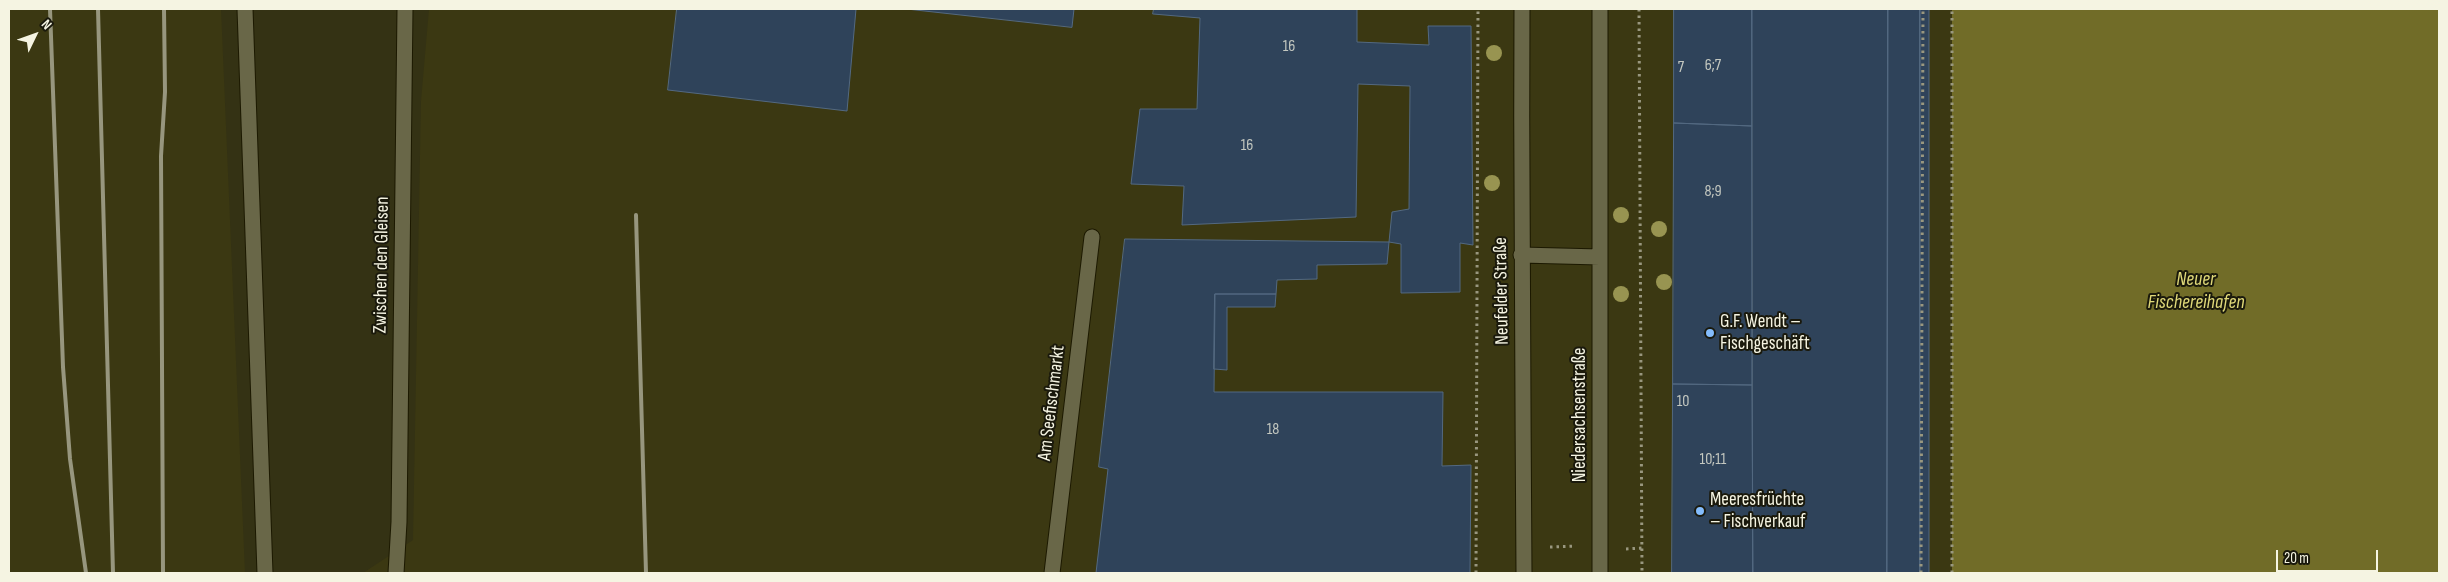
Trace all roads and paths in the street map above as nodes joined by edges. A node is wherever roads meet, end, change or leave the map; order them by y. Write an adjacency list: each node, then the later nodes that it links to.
1 (245, 9): 14 (street)
2 (405, 9): 15 (street, Zwischen den Gleisen)
3 (1478, 9): 17 (path)
4 (1522, 9): 10 (street, Neufelder Straße)
5 (1600, 9): 11 (street, Niedersachsenstraße)
6 (1640, 9): 20 (path)
7 (1923, 9): 21 (path)
8 (1952, 9): 22 (path)
9 (1092, 237): 16 (street, Am Seefischmarkt)
10 (1521, 255): 11 (street); 13 (street, Neufelder Straße)
11 (1600, 257): 12 (street, Niedersachsenstraße)
12 (1600, 545): 13 (path); 19 (street, Niedersachsenstraße)
13 (1524, 548): 18 (street, Neufelder Straße)
14 (266, 573)
15 (396, 573)
16 (1052, 573)
17 (1476, 573)
18 (1524, 573)
19 (1600, 573)
20 (1642, 573)
21 (1921, 573)
22 (1952, 573)

